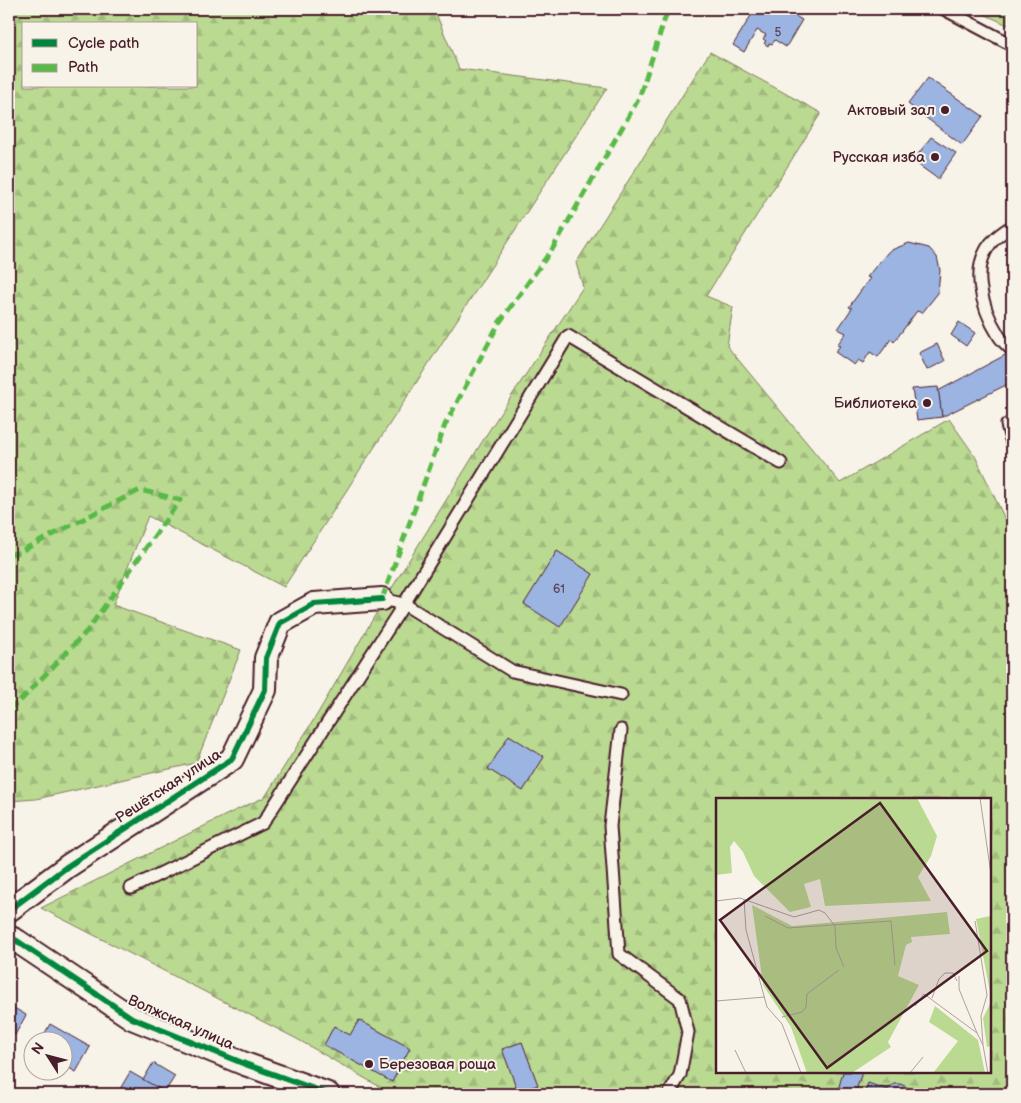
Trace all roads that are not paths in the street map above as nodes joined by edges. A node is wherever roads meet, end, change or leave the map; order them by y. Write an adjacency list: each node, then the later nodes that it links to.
1 (944, 9): 2 (lane)
2 (1012, 45)
3 (1012, 226): 4 (lane)
4 (1012, 350)
5 (1012, 422): 6 (lane)
6 (1012, 443)
7 (781, 463): 9 (lane)
8 (382, 599): 9 (lane); 13 (street, Решётская улица)
9 (404, 604): 10 (lane); 12 (lane)
10 (621, 695)
11 (621, 730): 16 (lane)
12 (131, 888)
13 (9, 910)
14 (9, 937): 15 (street, Волжская улица)
15 (328, 1094)
16 (669, 1094)

